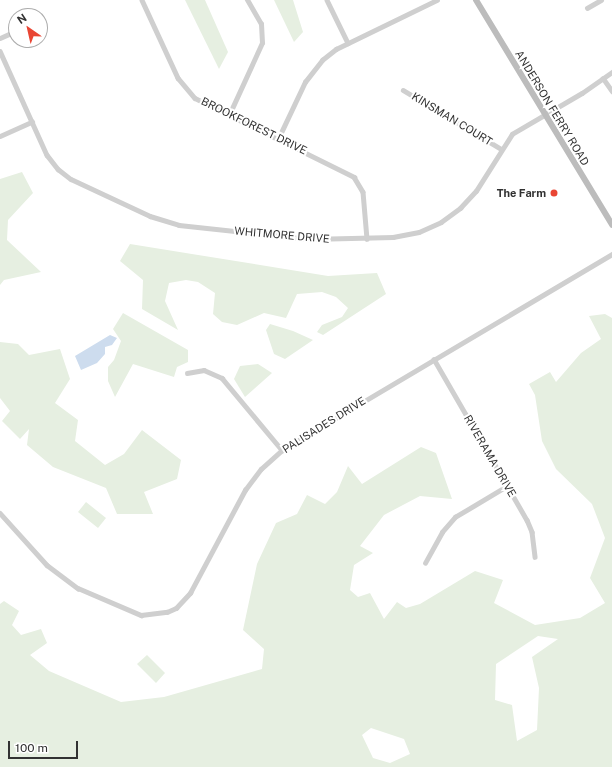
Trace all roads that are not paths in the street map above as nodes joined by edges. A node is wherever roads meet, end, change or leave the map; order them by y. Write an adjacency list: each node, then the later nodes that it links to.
1 (142, 0): 14 (street, BROOKFOREST DRIVE)
2 (247, 0): 14 (street)
3 (327, 0): 8 (street)
4 (437, 0): 8 (street)
5 (476, 0): 15 (street, ANDERSON FERRY ROAD)
6 (601, 0): 7 (street)
7 (588, 8)
8 (348, 44): 18 (street)
9 (0, 51): 16 (street, WHITMORE DRIVE)
10 (612, 72): 11 (street, WHITMORE DRIVE)
11 (603, 78): 13 (street); 15 (street, WHITMORE DRIVE)
12 (403, 90): 19 (street, KINSMAN COURT)
13 (612, 91)
14 (229, 115): 18 (street, BROOKFOREST DRIVE)
15 (544, 115): 19 (street, WHITMORE DRIVE); 20 (street, ANDERSON FERRY ROAD)
16 (32, 122): 17 (street); 21 (street, WHITMORE DRIVE)
17 (0, 136)
18 (278, 139): 21 (street, BROOKFOREST DRIVE)
19 (502, 149): 21 (street, WHITMORE DRIVE)
20 (612, 225)
21 (367, 239)
22 (612, 255): 23 (street, PALISADES DRIVE)
23 (434, 359): 25 (street, PALISADES DRIVE); 26 (street, RIVERAMA DRIVE)
24 (187, 373): 25 (street)
25 (282, 450): 27 (street, PALISADES DRIVE)
26 (507, 486): 28 (street, RIVERAMA DRIVE); 29 (street)
27 (0, 513)
28 (535, 557)
29 (425, 563)

